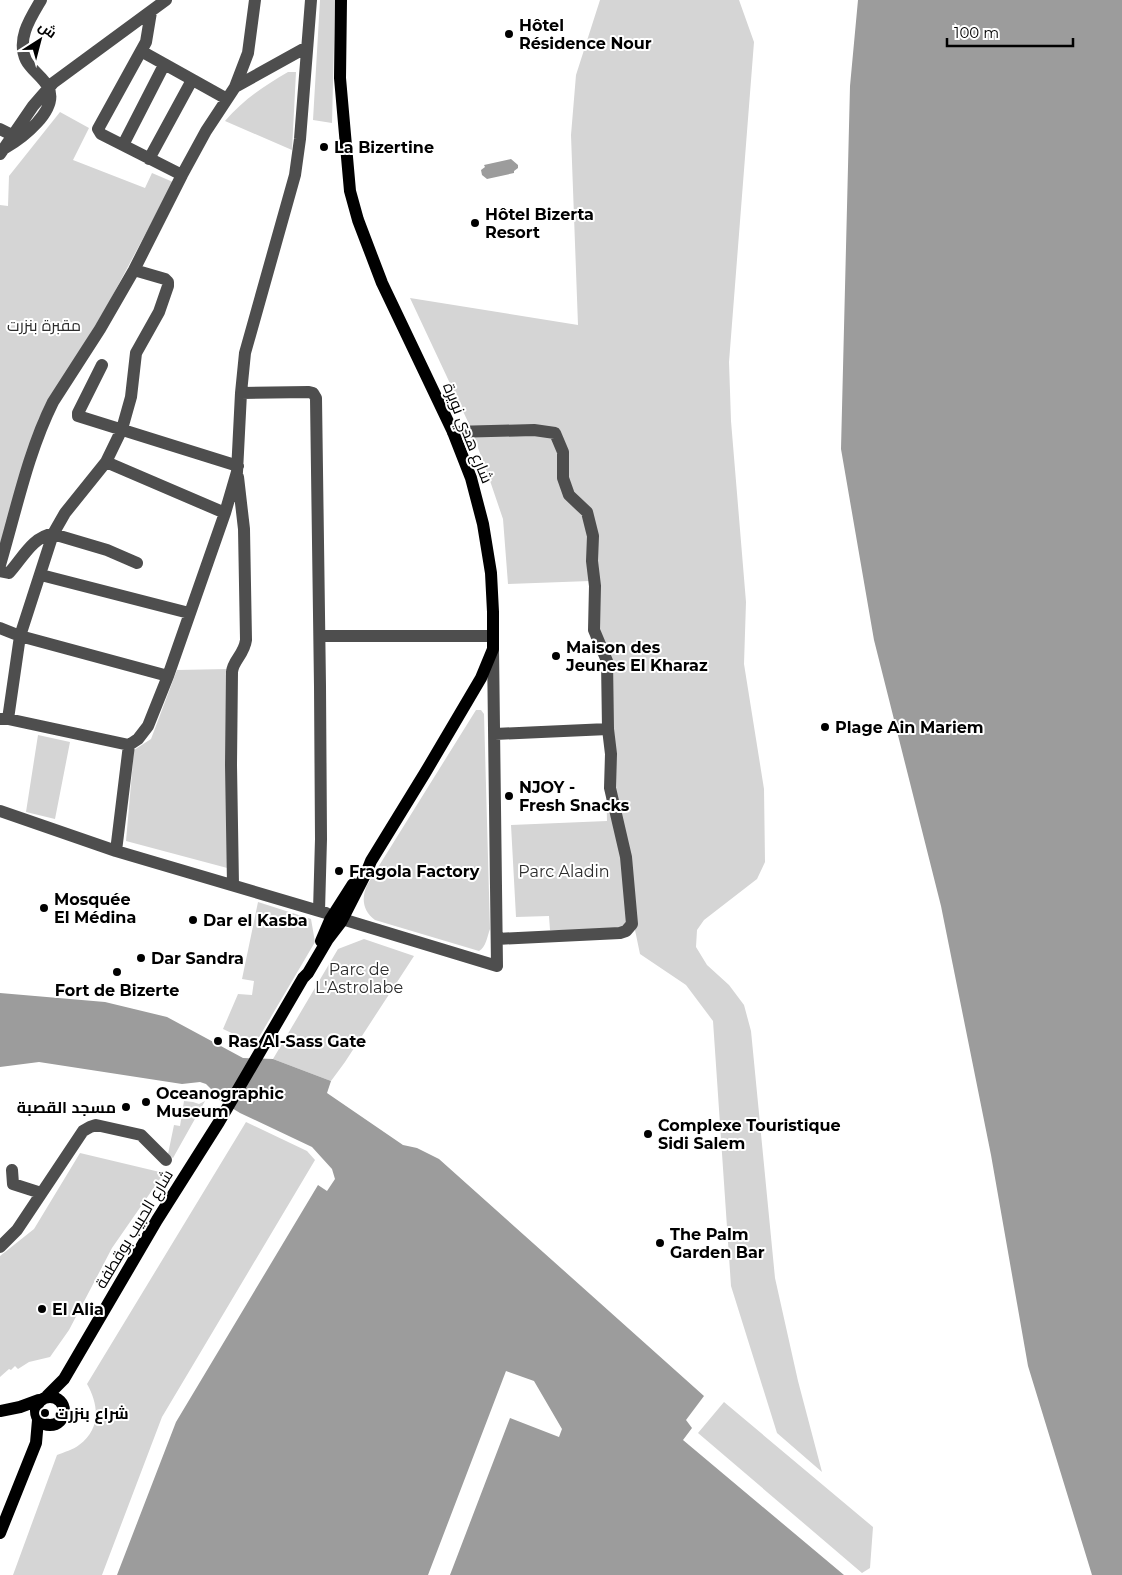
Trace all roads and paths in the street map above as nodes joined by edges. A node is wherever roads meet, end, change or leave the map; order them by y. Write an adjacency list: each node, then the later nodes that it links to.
1 (42, 0): 12 (street)
2 (166, 0): 6 (street)
3 (255, 0): 11 (street)
4 (311, 0): 7 (street)
5 (341, 0): 24 (main road, شارع هدي نويرة)
6 (151, 12): 8 (street); 12 (street)
7 (307, 47): 11 (street); 22 (street)
8 (141, 52): 9 (street); 16 (street)
9 (164, 65): 10 (street); 16 (street)
10 (192, 80): 13 (street); 18 (street)
11 (235, 87): 13 (street)
12 (48, 88): 15 (street); 17 (street)
13 (227, 99): 19 (street)
14 (0, 129): 15 (street)
15 (12, 135): 17 (street)
16 (123, 145): 18 (street)
17 (1, 152)
18 (149, 159): 19 (street)
19 (182, 174): 20 (street)
20 (134, 270): 23 (street); 30 (street)
21 (102, 365): 23 (street)
22 (241, 393): 26 (street); 36 (street)
23 (122, 428): 25 (street); 26 (street)
24 (453, 432): 37 (main road, شارع هدي نويرة); 40 (street)
25 (106, 462): 27 (street); 28 (street)
26 (238, 469): 27 (street); 45 (street)
27 (225, 513): 33 (street)
28 (53, 534): 29 (street); 31 (street); 32 (street)
29 (137, 563)
30 (0, 565)
31 (0, 571)
32 (40, 575): 33 (street); 35 (street)
33 (190, 613): 38 (street)
34 (0, 628): 35 (street)
35 (20, 636): 38 (street); 39 (street)
36 (320, 636): 37 (street); 46 (street)
37 (493, 643): 41 (street); 47 (main road, شارع هدي نويرة)
38 (168, 676): 42 (street)
39 (4, 719): 42 (street)
40 (608, 729): 41 (street); 48 (street)
41 (494, 734): 48 (street)
42 (129, 745): 44 (street)
43 (0, 811): 44 (street)
44 (116, 851): 45 (street)
45 (233, 885): 46 (street)
46 (319, 911): 47 (street)
47 (339, 915): 48 (street); 53 (main road, شارع الحبيب بوقطفة)
48 (497, 939)
49 (166, 1160): 51 (street)
50 (12, 1170): 51 (street)
51 (41, 1194): 52 (street)
52 (0, 1247)
53 (64, 1379): 54 (main road, شارع الحبيب بوقطفة); 55 (main road, شارع الحبيب بوقطفة)
54 (43, 1398): 55 (main road); 56 (main road); 57 (main road)
55 (61, 1402): 58 (main road)
56 (0, 1411): 57 (main road)
57 (38, 1419): 58 (main road); 59 (main road)
58 (55, 1424): 59 (main road)
59 (36, 1443): 60 (main road)
60 (5, 1509): 61 (main road)
61 (0, 1533)

